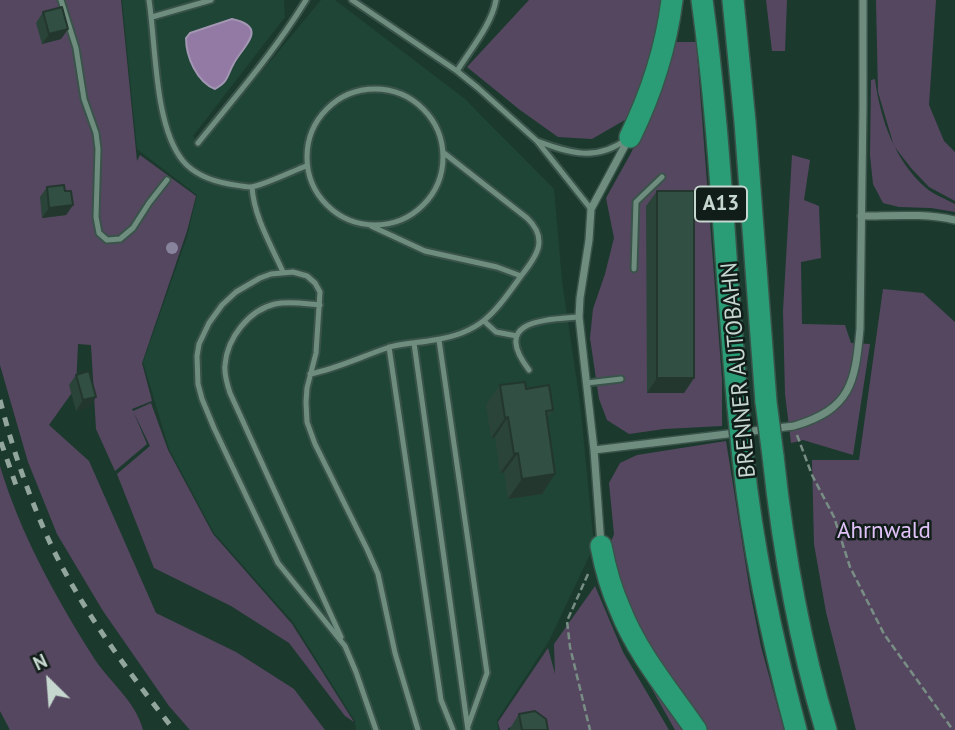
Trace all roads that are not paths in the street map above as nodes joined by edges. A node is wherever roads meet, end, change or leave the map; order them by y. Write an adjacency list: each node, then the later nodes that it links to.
1 (61, 0): 19 (lane)
2 (149, 0): 11 (lane)
3 (211, 0): 11 (lane)
4 (306, 0): 15 (lane)
5 (352, 0): 12 (lane)
6 (496, 0): 12 (lane)
7 (672, 0): 13 (highway)
8 (702, 0): 47 (highway, BRENNER AUTOBAHN / A13, bridge)
9 (733, 0): 48 (highway, BRENNER AUTOBAHN / A13, bridge)
10 (863, 0): 22 (street)
11 (152, 17): 20 (lane)
12 (457, 71): 14 (lane)
13 (630, 137): 14 (lane); 21 (street)
14 (537, 141): 21 (lane)
15 (198, 143)
16 (444, 153): 17 (lane); 24 (lane); 27 (lane)
17 (306, 166): 20 (lane); 24 (lane)
18 (663, 177): 25 (lane)
19 (167, 180)
20 (252, 187): 26 (lane)
21 (591, 209): 29 (street)
22 (861, 216): 23 (street); 39 (street)
23 (955, 220)
24 (370, 225): 27 (lane)
25 (634, 269)
26 (282, 272): 28 (lane); 41 (lane)
27 (522, 276): 30 (lane)
28 (320, 304): 36 (lane); 41 (lane)
29 (579, 317): 31 (lane); 38 (street)
30 (484, 321): 31 (lane); 32 (lane)
31 (517, 336): 35 (lane)
32 (439, 340): 33 (lane); 42 (lane)
33 (414, 343): 34 (lane); 42 (lane)
34 (389, 347): 36 (lane); 45 (lane)
35 (529, 370)
36 (310, 374): 44 (lane)
37 (621, 379): 38 (lane)
38 (587, 383): 39 (street)
39 (594, 450): 40 (street)
40 (601, 546): 46 (highway)
41 (345, 646): 43 (lane)
42 (468, 728)
43 (376, 730)
44 (418, 730)
45 (453, 730)
46 (696, 730)
47 (796, 730)
48 (826, 730)

